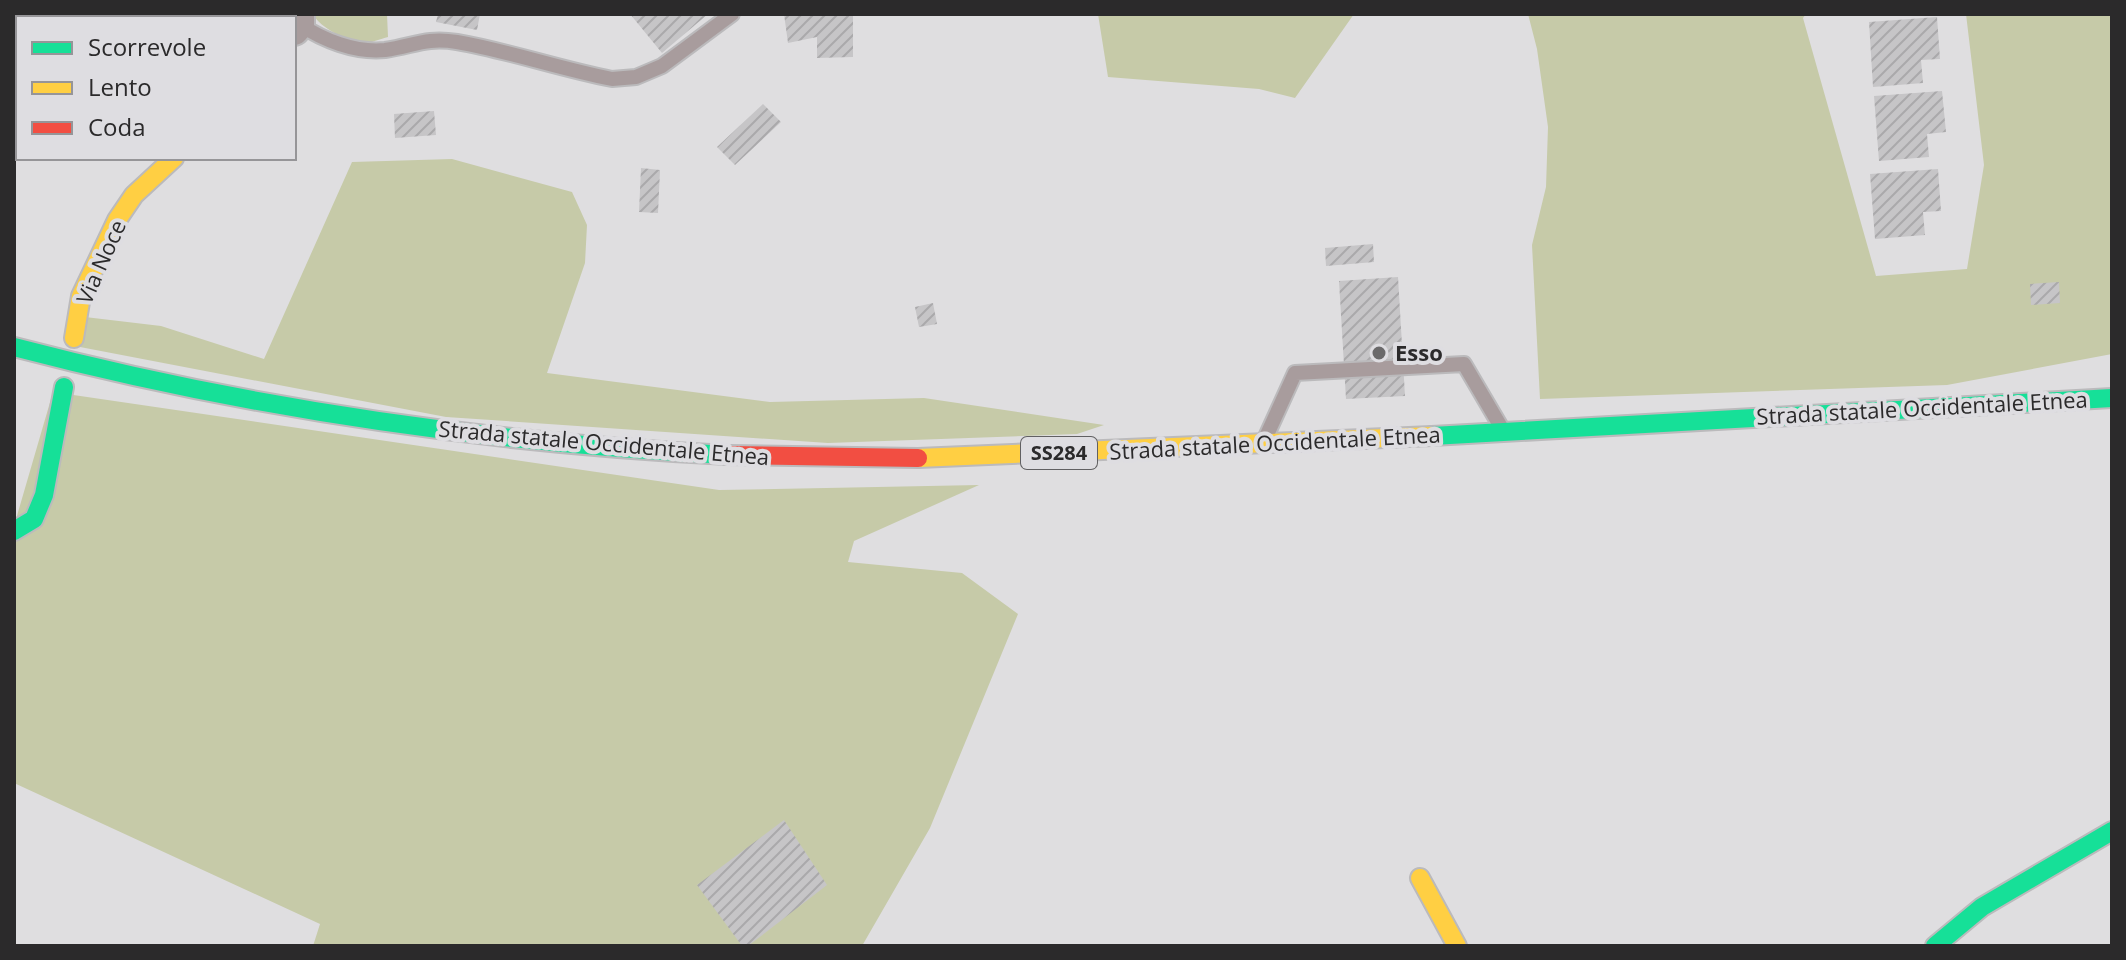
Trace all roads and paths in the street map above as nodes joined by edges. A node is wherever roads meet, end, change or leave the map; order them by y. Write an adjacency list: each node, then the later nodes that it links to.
1 (732, 14): 2 (lane)
2 (297, 23)
3 (172, 160): 4 (main road, Via Noce)
4 (74, 338)
5 (14, 347): 9 (main road, Strada statale Occidentale Etnea / SS284)
6 (64, 387): 10 (main road)
7 (2112, 398): 8 (main road, Strada statale Occidentale Etnea / SS284)
8 (1504, 431): 9 (main road, Strada statale Occidentale Etnea / SS284); 9 (lane)
9 (1262, 445)
10 (14, 531)
11 (2112, 831): 14 (main road)
12 (1420, 878): 13 (main road)
13 (1457, 946)
14 (1935, 946)

